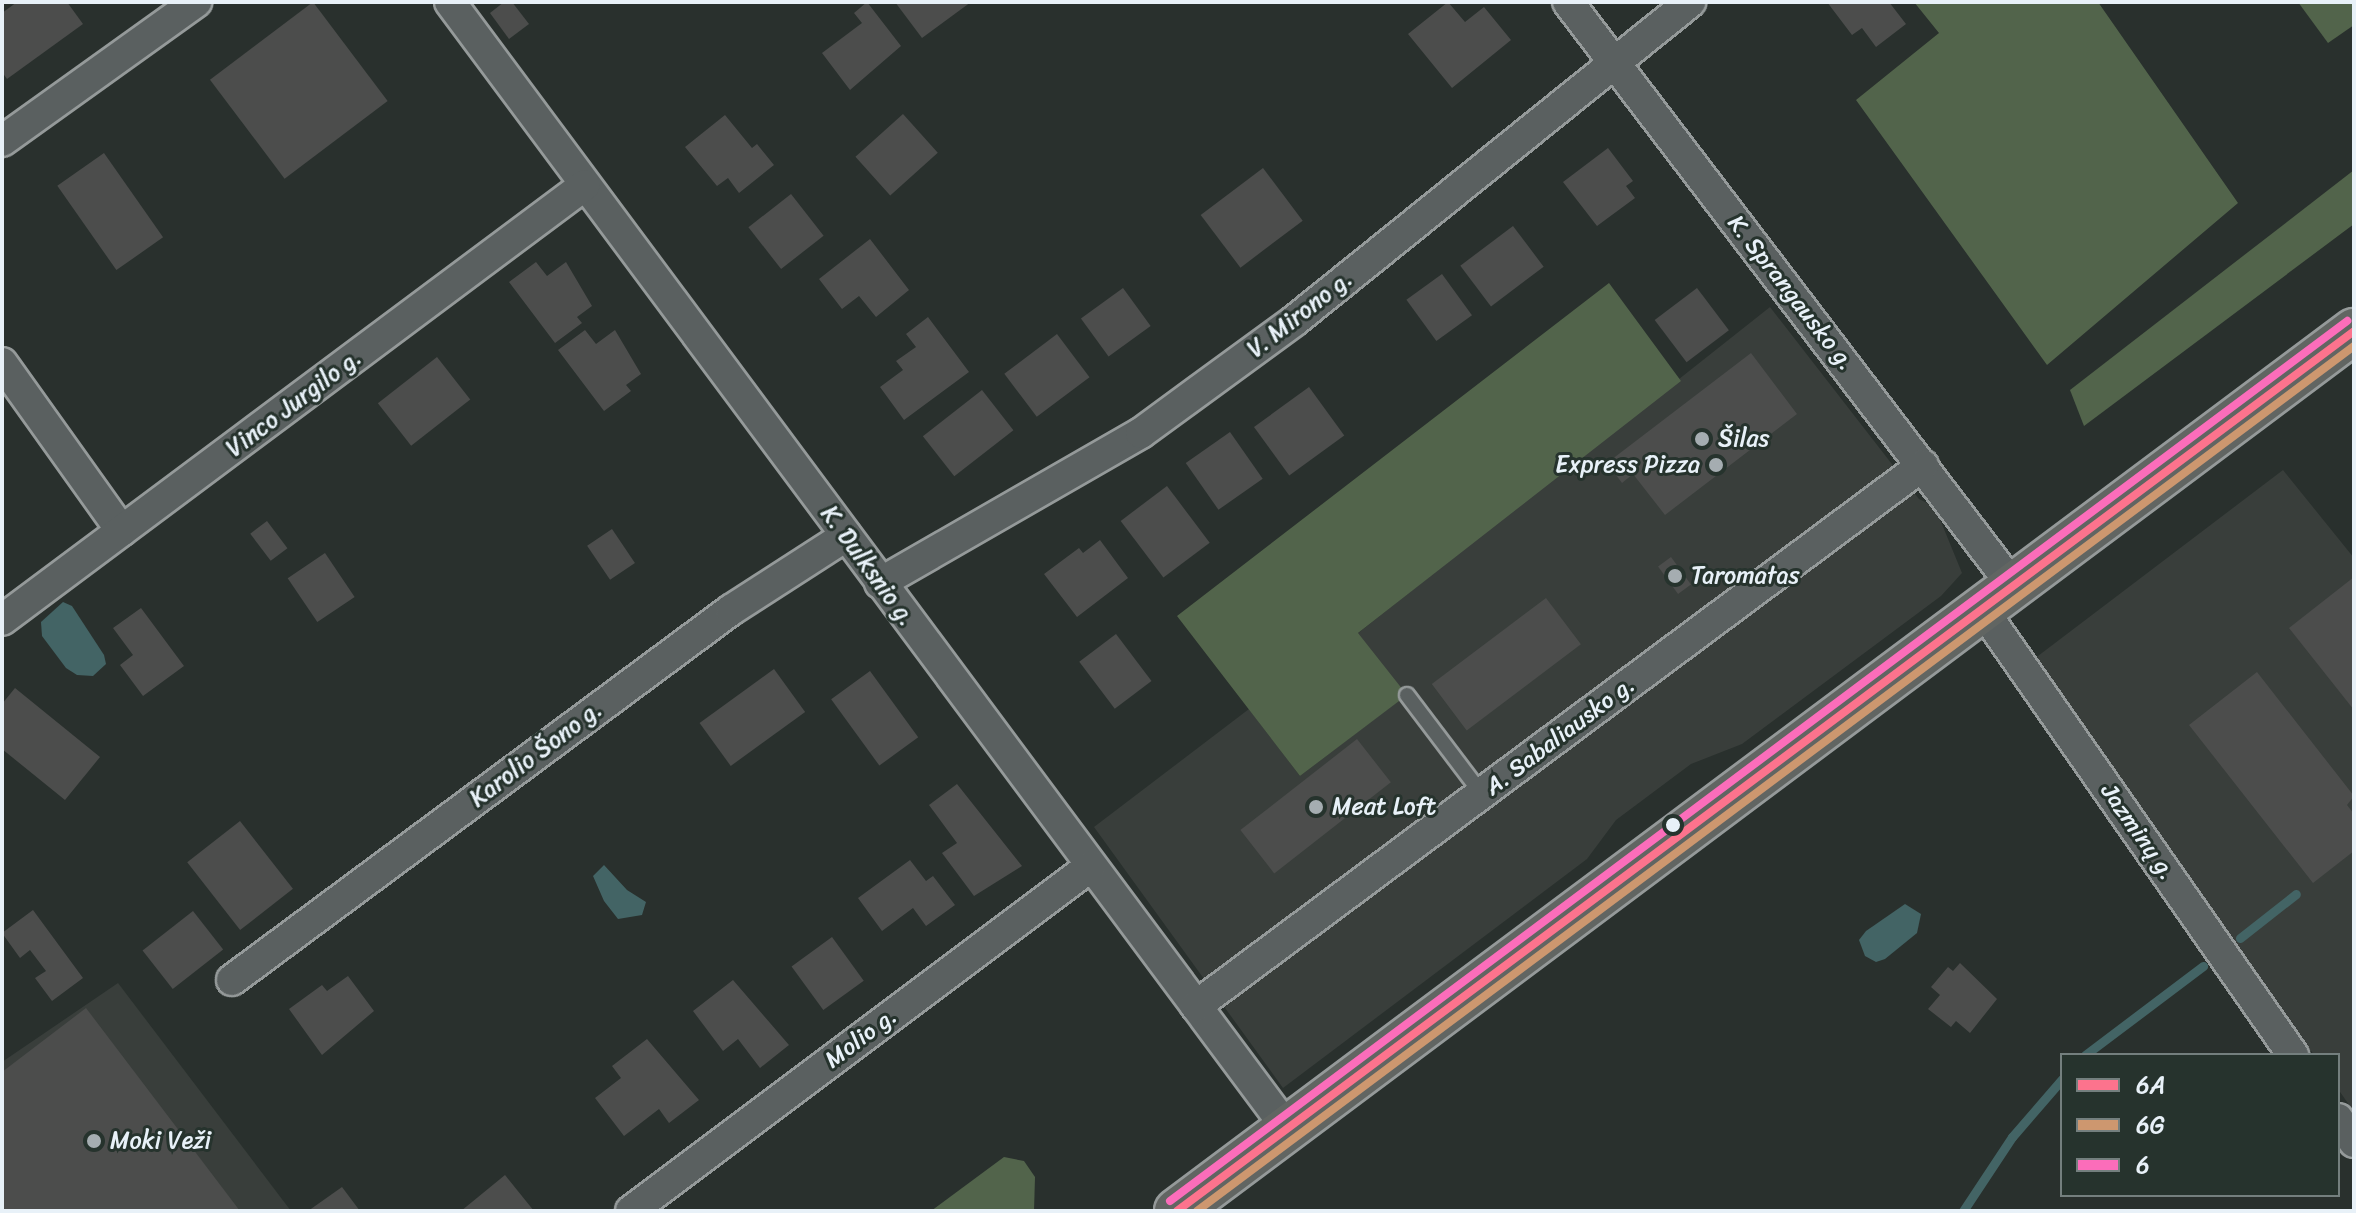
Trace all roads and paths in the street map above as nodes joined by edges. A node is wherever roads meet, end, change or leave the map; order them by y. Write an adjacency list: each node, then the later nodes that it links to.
1 (196, 2): 6 (street)
2 (450, 2): 7 (street, K. Dulksnio g.)
3 (1568, 2): 5 (street, K. Sprangausko g.)
4 (1690, 2): 5 (street, V. Mirono g.)
5 (1612, 62): 10 (street, K. Sprangausko g.); 13 (street, V. Mirono g.)
6 (2, 141)
7 (585, 185): 11 (street, Vinco Jurgilo g.); 12 (street, K. Dulksnio g.)
8 (2354, 331): 14 (main road)
9 (2, 363): 11 (street)
10 (1923, 465): 14 (street, K. Sprangausko g.); 17 (street, A. Sabaliausko g.)
11 (122, 531): 15 (street, Vinco Jurgilo g.)
12 (846, 536): 13 (street, K. Dulksnio g.); 19 (street, Karolio Šono g.)
13 (880, 583): 18 (street, K. Dulksnio g.)
14 (1998, 598): 21 (street, Jazminų g.); 23 (main road)
15 (2, 620)
16 (1407, 695): 17 (lane)
17 (1482, 795): 20 (street, A. Sabaliausko g.)
18 (1091, 866): 20 (street, K. Dulksnio g.); 26 (street, Molio g.)
19 (232, 980)
20 (1196, 1006): 23 (street, K. Dulksnio g.)
21 (2292, 1053)
22 (2340, 1122): 24 (street)
23 (1287, 1128): 25 (main road)
24 (2354, 1142)
25 (1182, 1210)
26 (631, 1211)

